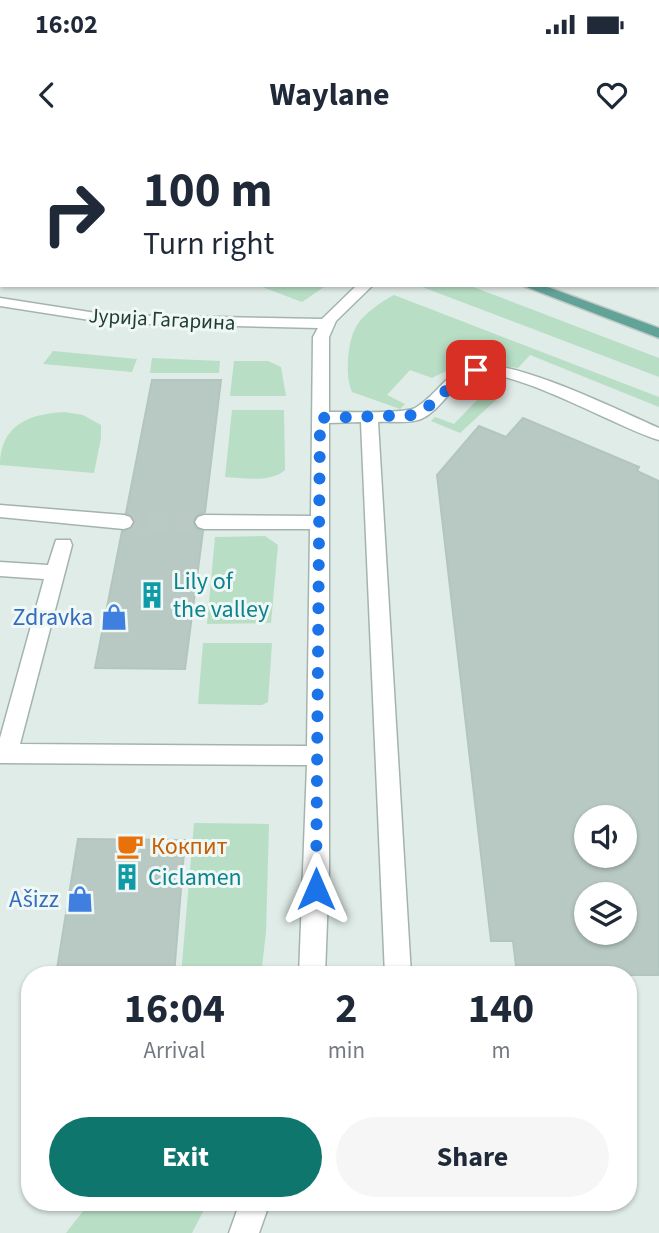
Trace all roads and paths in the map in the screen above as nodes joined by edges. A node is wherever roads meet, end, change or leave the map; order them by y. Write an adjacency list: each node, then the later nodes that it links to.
1 (364, 287): 4 (street)
2 (533, 287): 5 (main road)
3 (0, 302): 4 (street, Јурија Гагарина)
4 (326, 324): 6 (street)
5 (659, 333)
6 (320, 418): 7 (street); 12 (street)
7 (369, 418): 8 (street); 19 (street)
8 (659, 434)
9 (0, 511): 10 (street)
10 (124, 522)
11 (204, 522): 12 (street)
12 (319, 523): 17 (street)
13 (63, 545): 15 (street)
14 (0, 569): 15 (street)
15 (55, 573): 16 (street)
16 (4, 753): 17 (street)
17 (316, 756): 18 (street)
18 (313, 966)
19 (398, 966)
20 (253, 1211): 21 (street)
21 (244, 1233)

